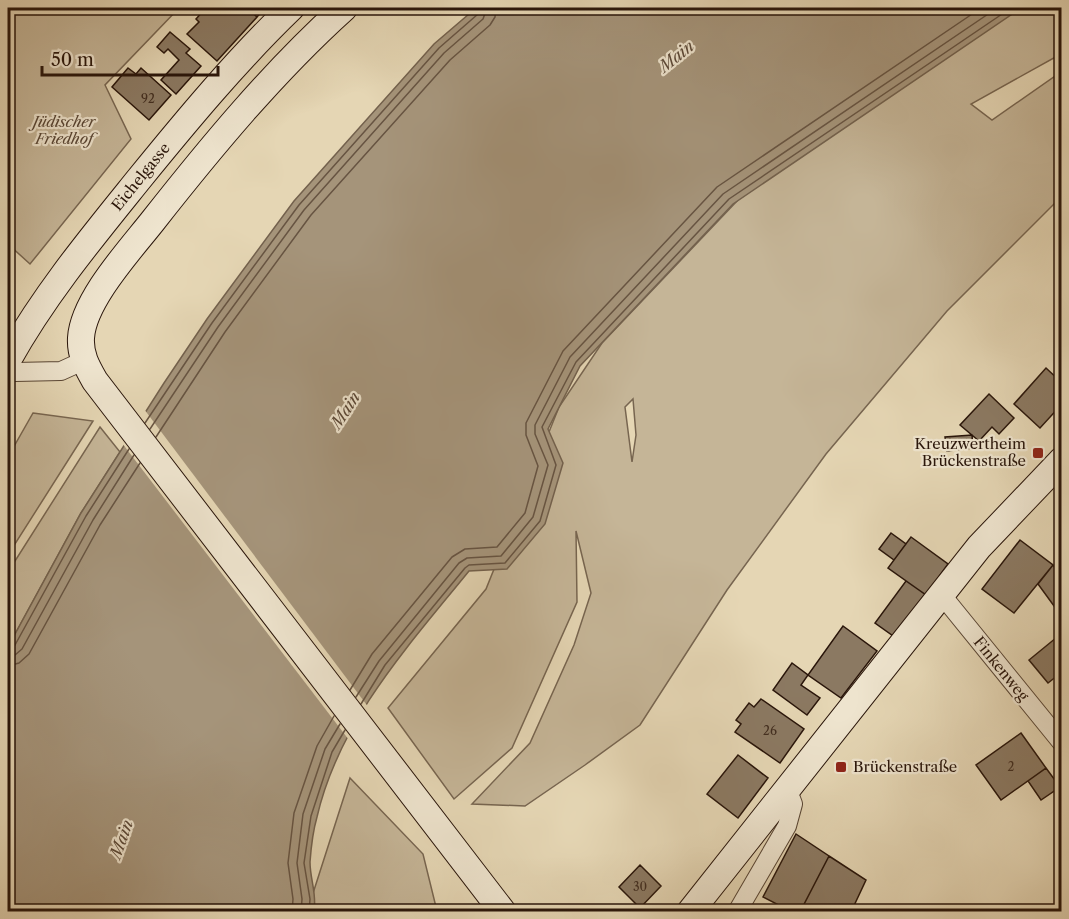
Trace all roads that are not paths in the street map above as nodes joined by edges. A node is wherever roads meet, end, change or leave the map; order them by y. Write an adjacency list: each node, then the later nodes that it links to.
1 (291, 8): 3 (street, Eichelgasse)
2 (344, 8): 5 (street)
3 (8, 360)
4 (8, 370): 5 (street)
5 (80, 371): 10 (street)
6 (1062, 460): 7 (street)
7 (941, 594): 8 (street, Finkenweg); 9 (street)
8 (1062, 743)
9 (787, 788): 11 (street); 12 (street)
10 (499, 907)
11 (690, 912)
12 (737, 912)

